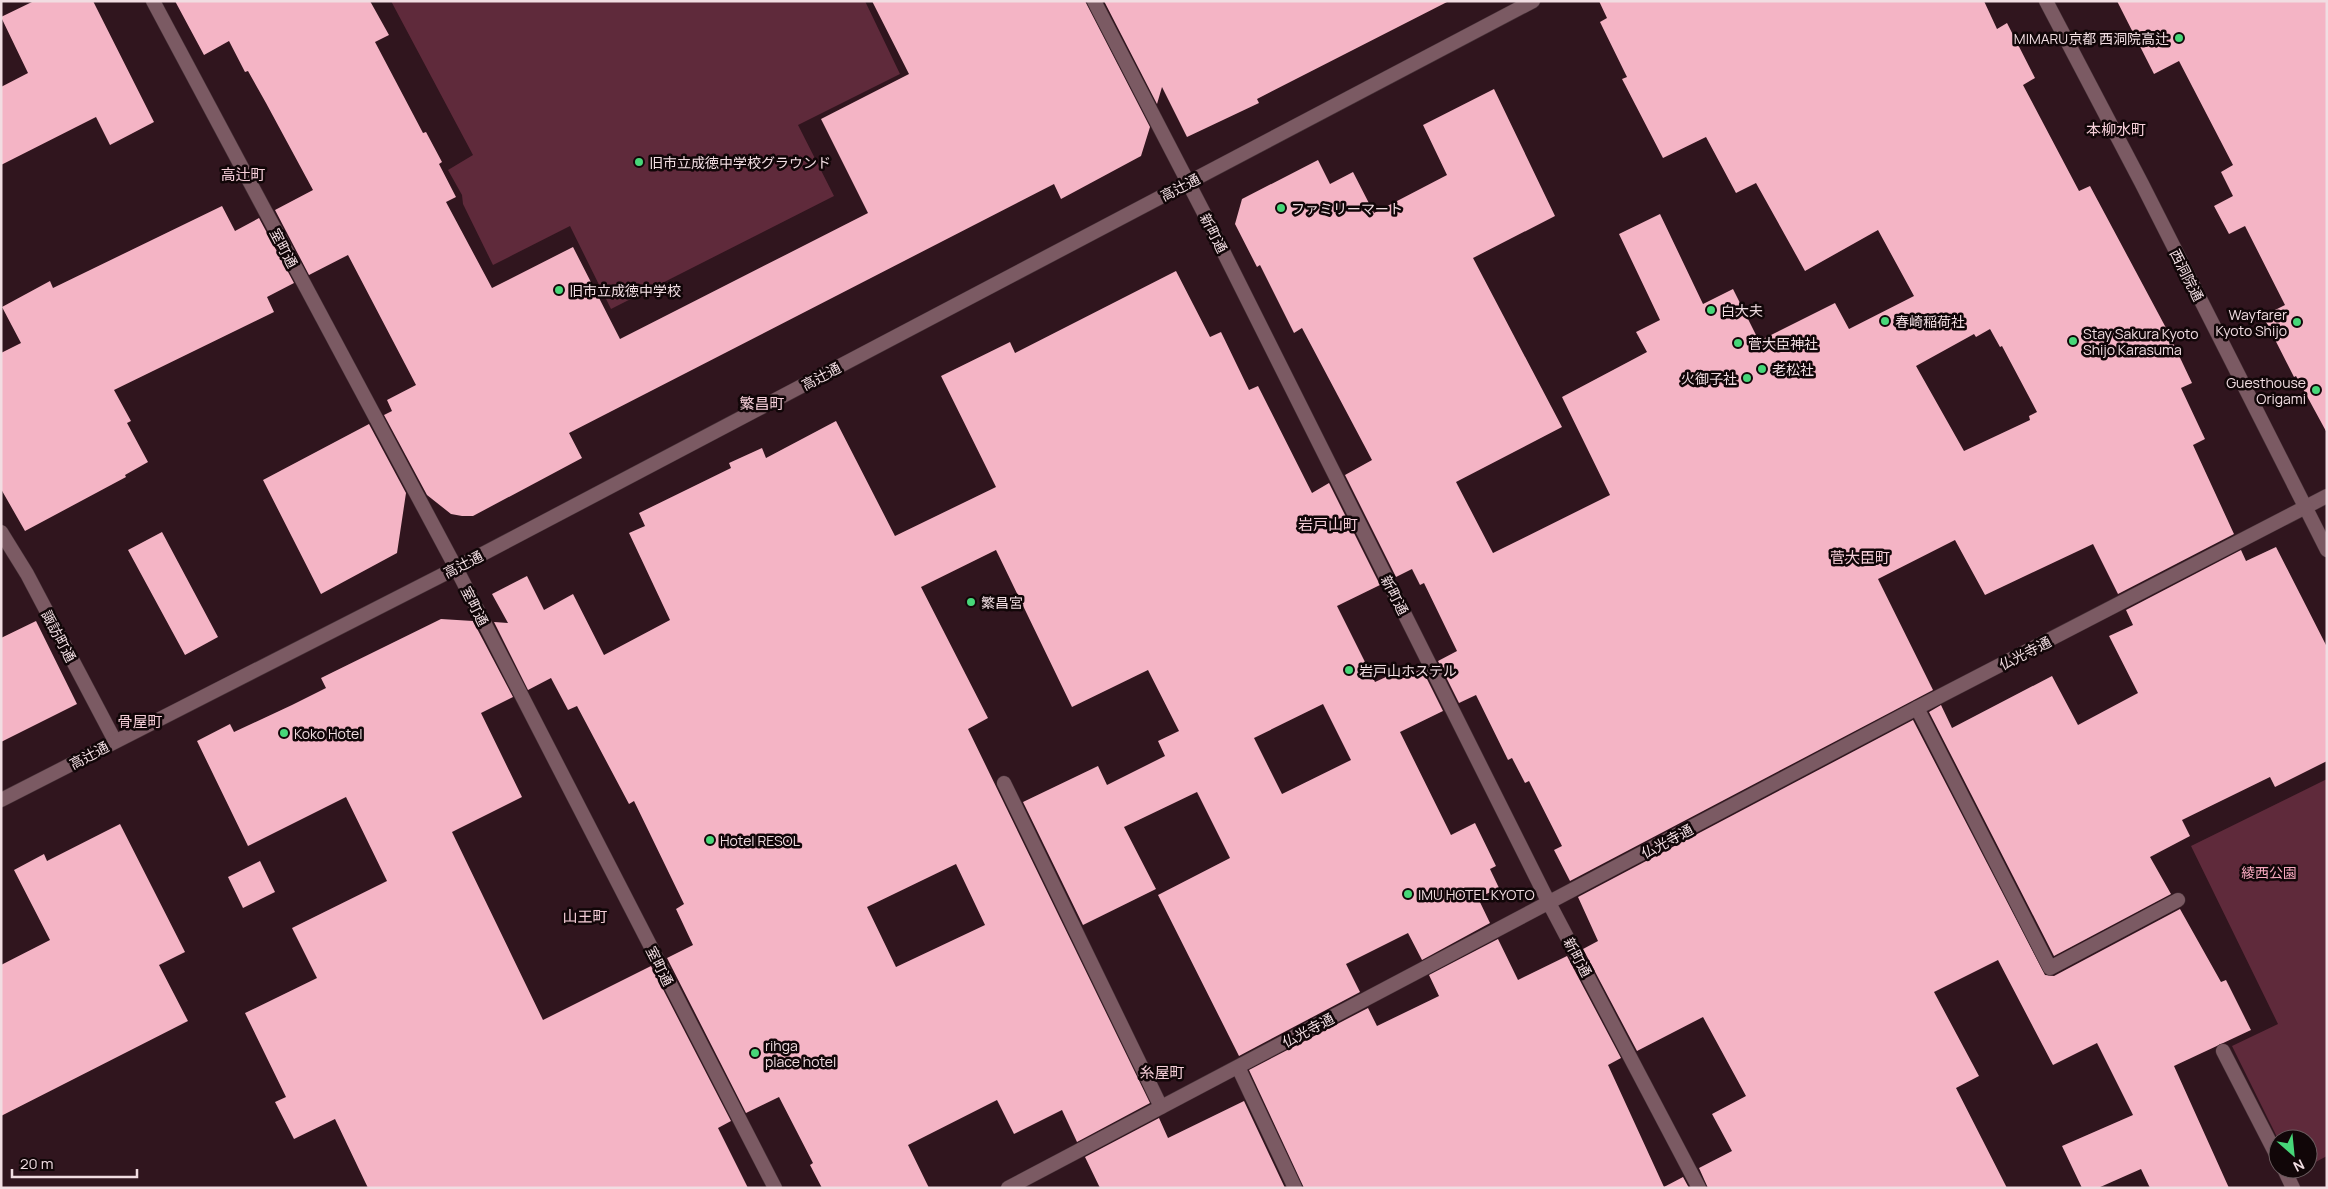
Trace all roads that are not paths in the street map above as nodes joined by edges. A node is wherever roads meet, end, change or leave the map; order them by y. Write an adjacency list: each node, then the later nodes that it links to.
1 (153, 1): 10 (street, 室町通)
2 (1094, 1): 5 (street, 新町通)
3 (1532, 1): 5 (street, 高辻通)
4 (2046, 1): 7 (street, 西洞院通)
5 (1189, 183): 10 (street, 高辻通); 16 (street, 新町通)
6 (2327, 496): 7 (street, 仏光寺通)
7 (2305, 509): 9 (street, 西洞院通); 11 (street, 仏光寺通)
8 (1, 532): 12 (street, 諏訪町通)
9 (2327, 550)
10 (456, 568): 12 (street, 高辻通); 21 (street, 室町通)
11 (1917, 708): 15 (street); 16 (street, 仏光寺通)
12 (115, 741): 14 (street, 高辻通)
13 (1004, 783): 19 (street)
14 (1, 800)
15 (2178, 900)
16 (1549, 903): 18 (street, 仏光寺通); 24 (street, 新町通)
17 (2223, 1052): 20 (street)
18 (1238, 1067): 19 (street, 仏光寺通); 23 (street)
19 (1161, 1107): 22 (street, 仏光寺通)
20 (2268, 1139)
21 (775, 1188)
22 (1008, 1188)
23 (1295, 1188)
24 (1699, 1188)

